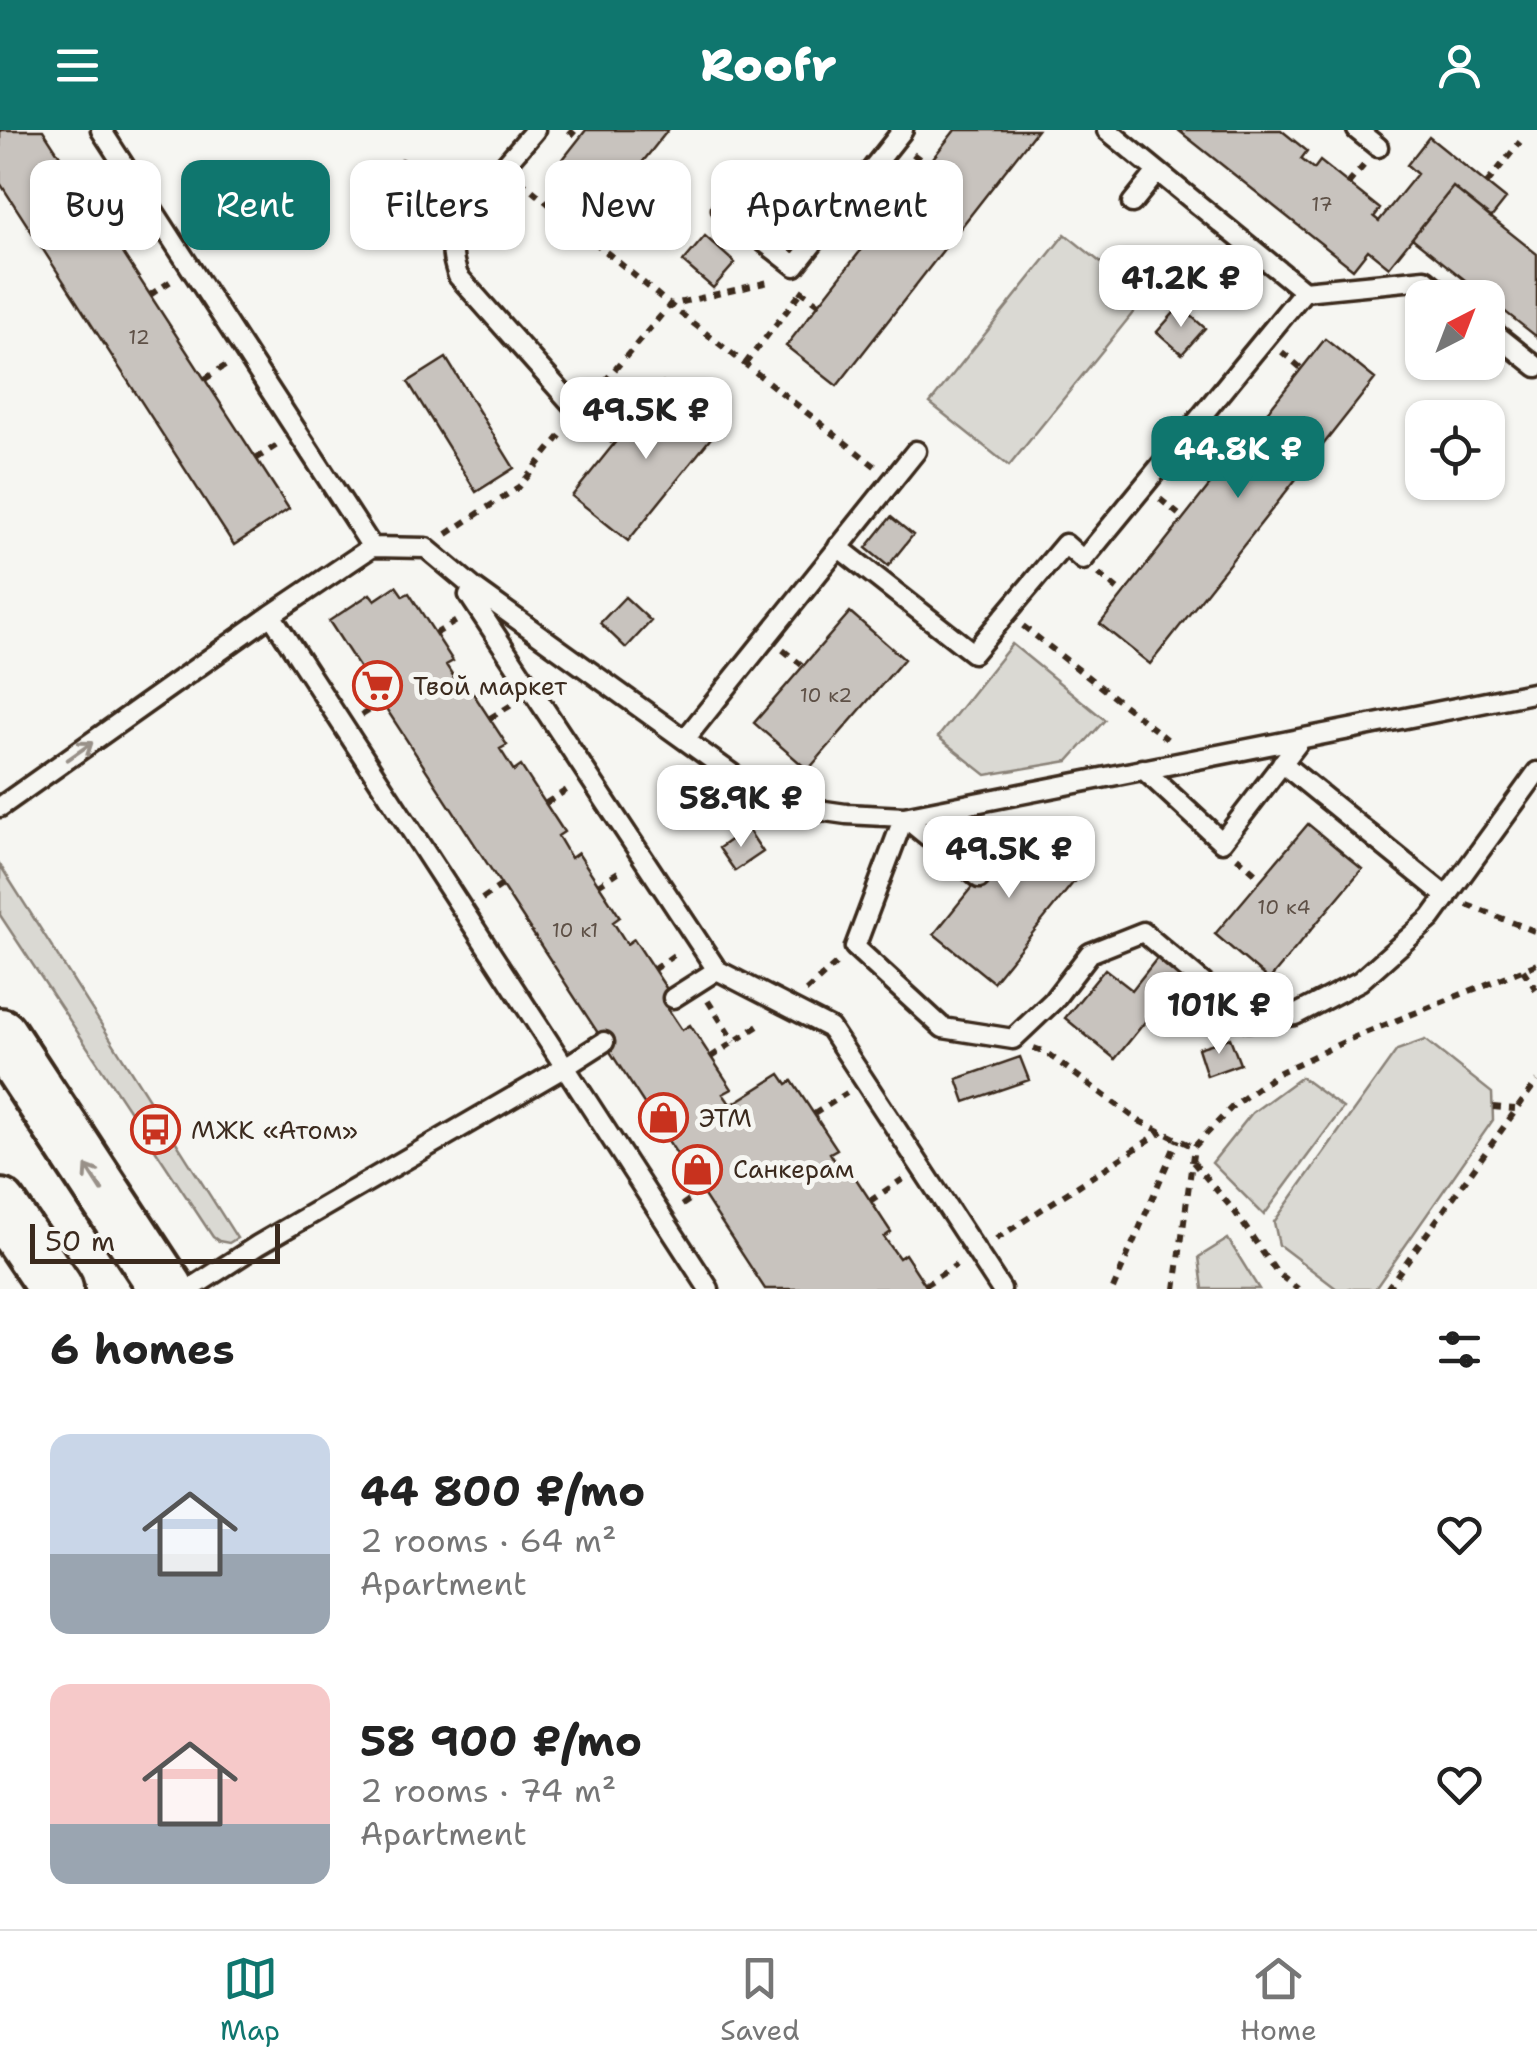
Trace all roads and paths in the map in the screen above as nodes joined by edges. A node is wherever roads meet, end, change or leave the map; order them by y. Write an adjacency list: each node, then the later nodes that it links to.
1 (101, 130): 28 (lane)
2 (535, 130): 11 (lane)
3 (570, 130): 7 (path)
4 (902, 130): 12 (lane)
5 (1106, 130): 14 (lane)
6 (1356, 130): 9 (lane)
7 (579, 138)
8 (1520, 142): 15 (path)
9 (1378, 148)
10 (911, 152): 13 (path)
11 (510, 160)
12 (879, 160)
13 (921, 160)
14 (1157, 172): 17 (lane); 22 (lane)
15 (1486, 183)
16 (525, 184): 27 (path)
17 (1132, 203)
18 (452, 250): 25 (lane)
19 (775, 250): 20 (lane)
20 (808, 250)
21 (1405, 281): 22 (lane)
22 (1304, 292): 31 (lane)
23 (1505, 342): 24 (lane)
24 (1537, 368)
25 (579, 412)
26 (916, 451): 27 (lane)
27 (892, 480): 29 (lane)
28 (372, 546): 30 (lane); 32 (lane)
29 (838, 547): 31 (lane); 37 (lane)
30 (474, 588): 37 (lane); 54 (lane)
31 (1006, 613): 38 (path)
32 (271, 615): 44 (lane, one-way to 32); 61 (lane)
33 (1537, 692): 36 (lane)
34 (517, 701): 35 (path)
35 (490, 718)
36 (1300, 738): 38 (lane); 39 (lane)
37 (685, 739): 45 (lane)
38 (1194, 760): 40 (lane)
39 (1282, 764): 40 (lane); 49 (lane)
40 (1143, 770): 45 (lane)
41 (1537, 772): 49 (lane)
42 (571, 786): 43 (path)
43 (546, 803)
44 (0, 807)
45 (904, 816): 47 (lane); 59 (lane)
46 (624, 868): 48 (path)
47 (979, 878)
48 (598, 884)
49 (1447, 897): 50 (path); 59 (lane)
50 (1537, 932)
51 (677, 953): 53 (path)
52 (1537, 964): 55 (path)
53 (654, 969)
54 (718, 970): 57 (lane); 63 (lane)
55 (1523, 970): 56 (path); 69 (path)
56 (1537, 991)
57 (673, 998)
58 (0, 1034): 77 (main road, one-way to 58)
59 (1012, 1039): 67 (path)
60 (604, 1042): 61 (lane)
61 (565, 1066): 78 (lane); 79 (lane)
62 (1537, 1080): 65 (path)
63 (865, 1082): 66 (path); 71 (lane)
64 (1492, 1107): 65 (path)
65 (1515, 1109): 84 (path)
66 (814, 1114)
67 (1163, 1131): 68 (path); 74 (path)
68 (1178, 1139): 69 (path); 81 (path)
69 (1194, 1147): 70 (path)
70 (1192, 1161): 82 (path); 83 (path)
71 (921, 1168): 72 (path); 74 (lane)
72 (870, 1200)
73 (0, 1206): 76 (main road)
74 (976, 1252): 75 (path); 80 (lane)
75 (925, 1286)
76 (56, 1289)
77 (166, 1289)
78 (190, 1289)
79 (709, 1289)
80 (1001, 1289)
81 (1113, 1289)
82 (1174, 1289)
83 (1298, 1289)
84 (1386, 1289)

